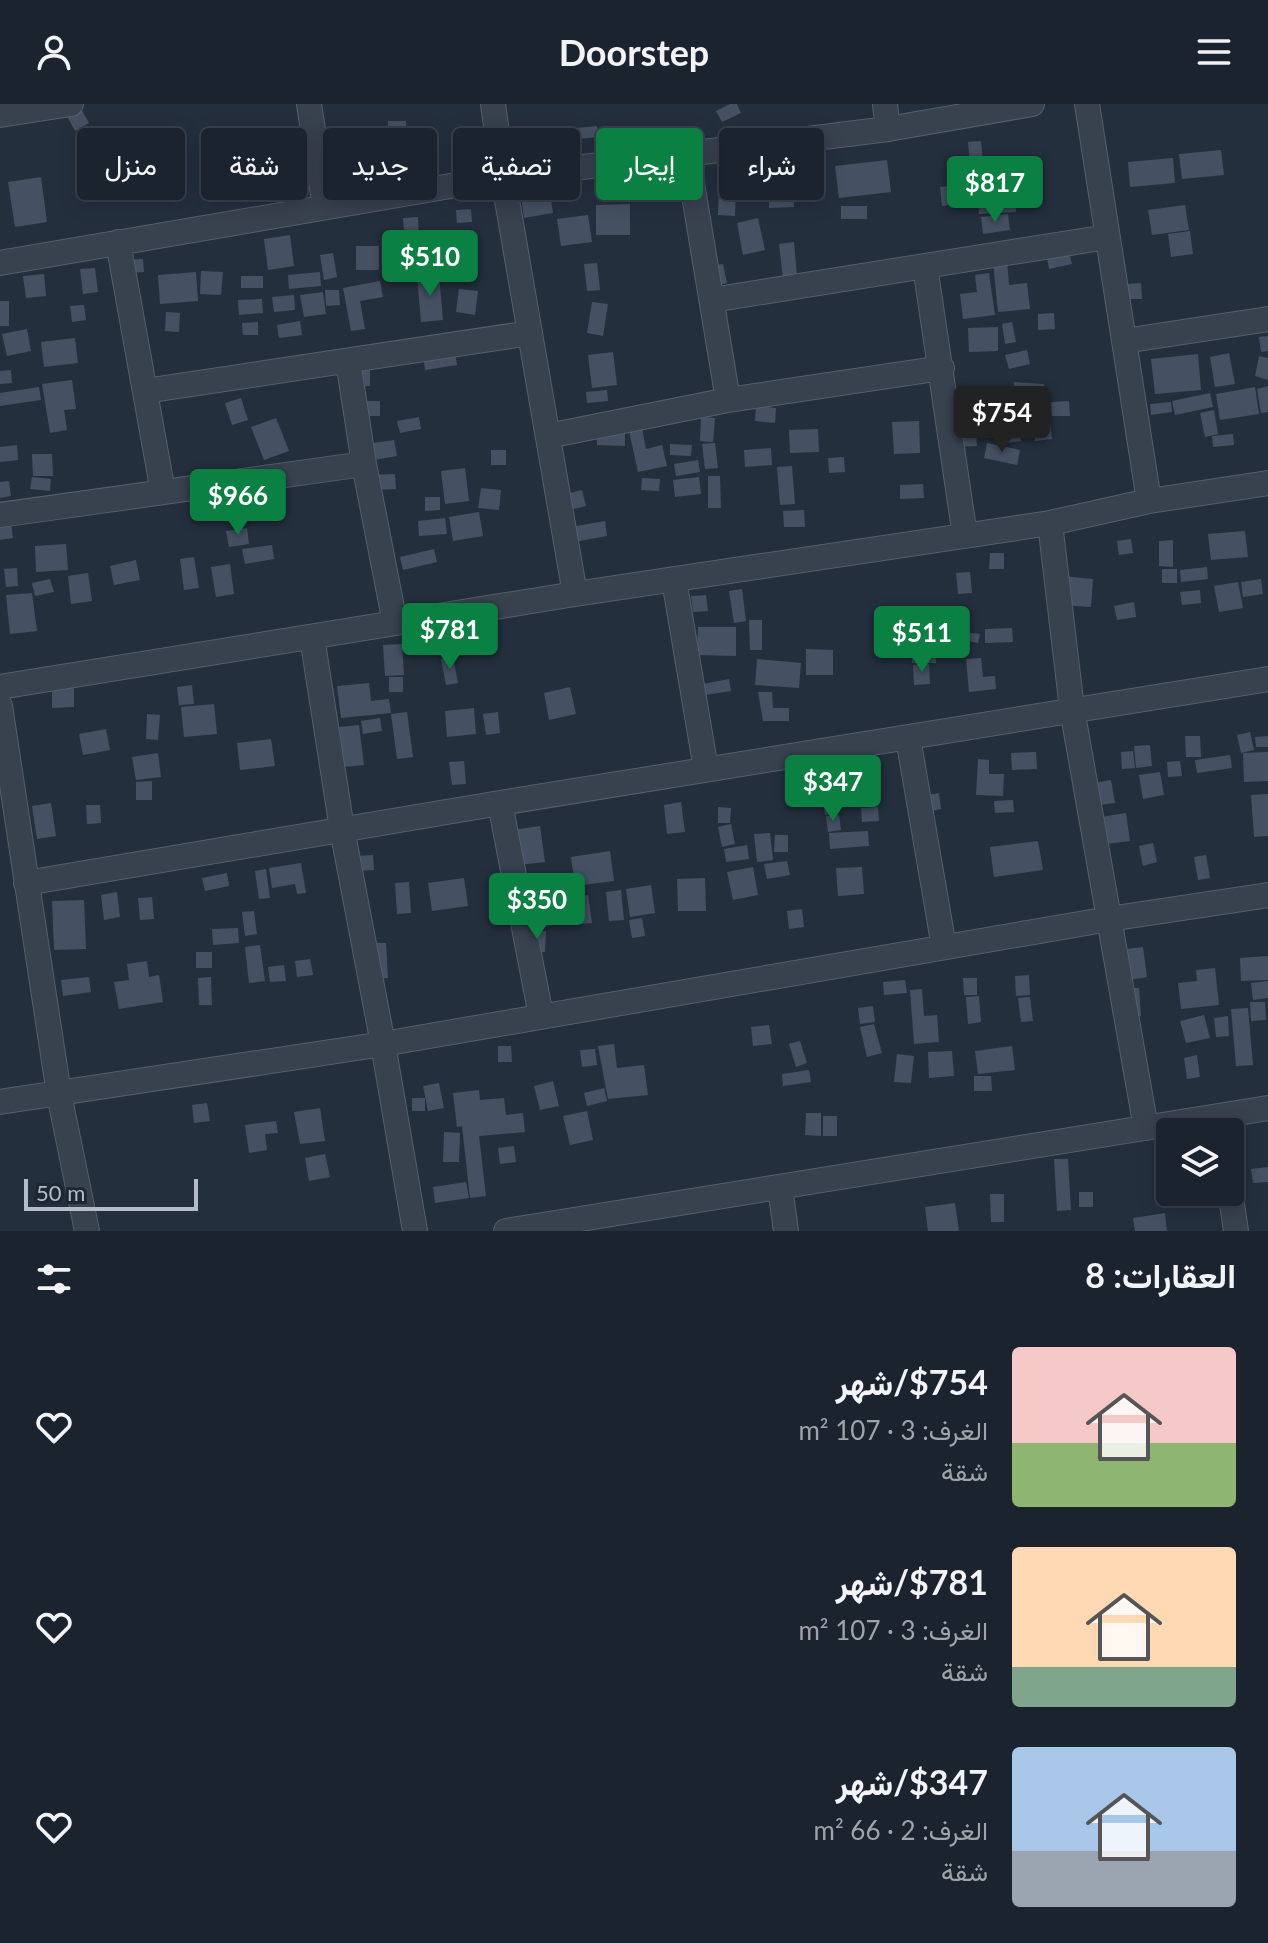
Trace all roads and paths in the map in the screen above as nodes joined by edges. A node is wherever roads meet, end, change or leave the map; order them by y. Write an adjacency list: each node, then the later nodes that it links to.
1 (71, 104): 7 (street)
2 (309, 104): 14 (street)
3 (493, 104): 8 (street)
4 (885, 104): 9 (street)
5 (1032, 104): 9 (street)
6 (1087, 104): 15 (street)
7 (0, 115)
8 (496, 128)
9 (888, 129): 10 (street)
10 (703, 151)
11 (453, 185): 14 (street)
12 (507, 200): 21 (street)
13 (695, 200): 19 (street)
14 (325, 207): 16 (street)
15 (1107, 237): 18 (street); 22 (street)
16 (118, 242): 17 (street); 25 (street)
17 (0, 263)
18 (925, 266): 19 (street); 24 (street)
19 (712, 300): 26 (street)
20 (1268, 319): 22 (street)
21 (530, 333): 23 (street); 27 (street)
22 (1124, 341): 31 (street)
23 (348, 361): 25 (street); 28 (street)
24 (942, 368): 26 (street); 34 (street)
25 (145, 391): 30 (street)
26 (728, 400): 27 (street)
27 (548, 436): 36 (street)
28 (364, 464): 30 (street); 37 (street)
29 (1268, 483): 31 (street)
30 (163, 492): 32 (street)
31 (1149, 501): 33 (street)
32 (0, 515)
33 (1050, 523): 34 (street); 42 (street)
34 (965, 536): 35 (street)
35 (674, 580): 36 (street); 44 (street)
36 (575, 594): 37 (street)
37 (395, 623): 38 (street)
38 (312, 637): 40 (street); 46 (street)
39 (1268, 679): 42 (street)
40 (0, 687)
41 (0, 706): 47 (street)
42 (1072, 709): 43 (street); 49 (street)
43 (908, 738): 44 (street); 50 (street)
44 (706, 769): 45 (street)
45 (500, 803): 46 (street); 51 (street)
46 (342, 829): 47 (street); 52 (street)
47 (26, 883): 53 (street)
48 (1268, 895): 49 (street)
49 (1109, 919): 50 (street); 58 (street)
50 (944, 947): 51 (street)
51 (541, 1016): 52 (street)
52 (383, 1044): 53 (street); 62 (street)
53 (59, 1094): 54 (street); 61 (street)
54 (0, 1102)
55 (1268, 1108): 56 (street)
56 (1238, 1118)
57 (1156, 1127): 58 (street)
58 (1146, 1128): 59 (street)
59 (780, 1187): 63 (street); 64 (street)
60 (1232, 1206): 65 (street)
61 (87, 1231)
62 (415, 1231)
63 (506, 1231)
64 (786, 1231)
65 (1236, 1231)

